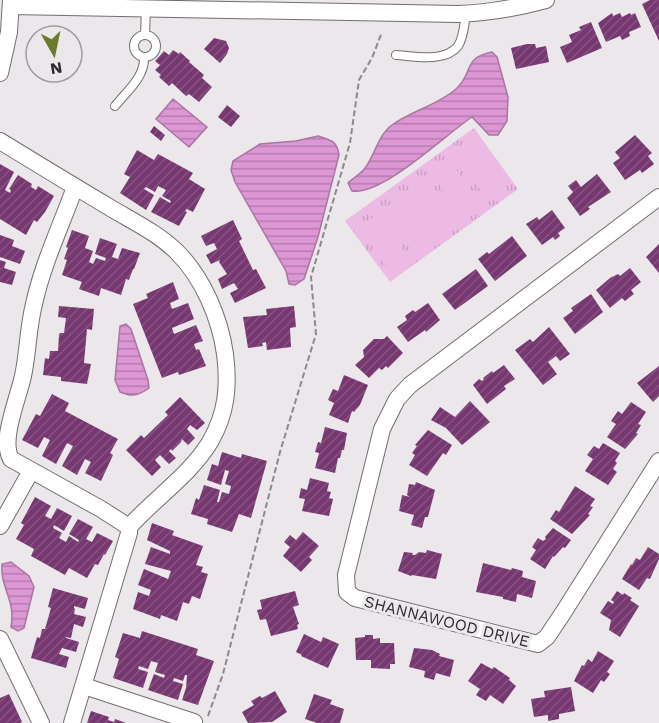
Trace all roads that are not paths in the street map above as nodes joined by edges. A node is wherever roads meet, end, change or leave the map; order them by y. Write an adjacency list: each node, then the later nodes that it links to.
1 (546, 0): 4 (street)
2 (11, 3): 3 (street); 8 (street)
3 (146, 8): 4 (street); 5 (lane)
4 (466, 14): 6 (lane)
5 (146, 35): 7 (lane); 7 (lane)
6 (396, 56)
7 (144, 57): 9 (lane)
8 (0, 73)
9 (115, 106)
10 (0, 141): 11 (street)
11 (75, 187): 14 (street); 16 (street)
12 (659, 197): 13 (street, SHANNAWOOD DRIVE)
13 (659, 461)
14 (32, 471): 15 (street); 16 (street)
15 (0, 526)
16 (129, 527): 18 (street)
17 (0, 639): 20 (street)
18 (84, 686): 19 (street); 21 (street)
19 (200, 722)
20 (41, 723)
21 (72, 723)

